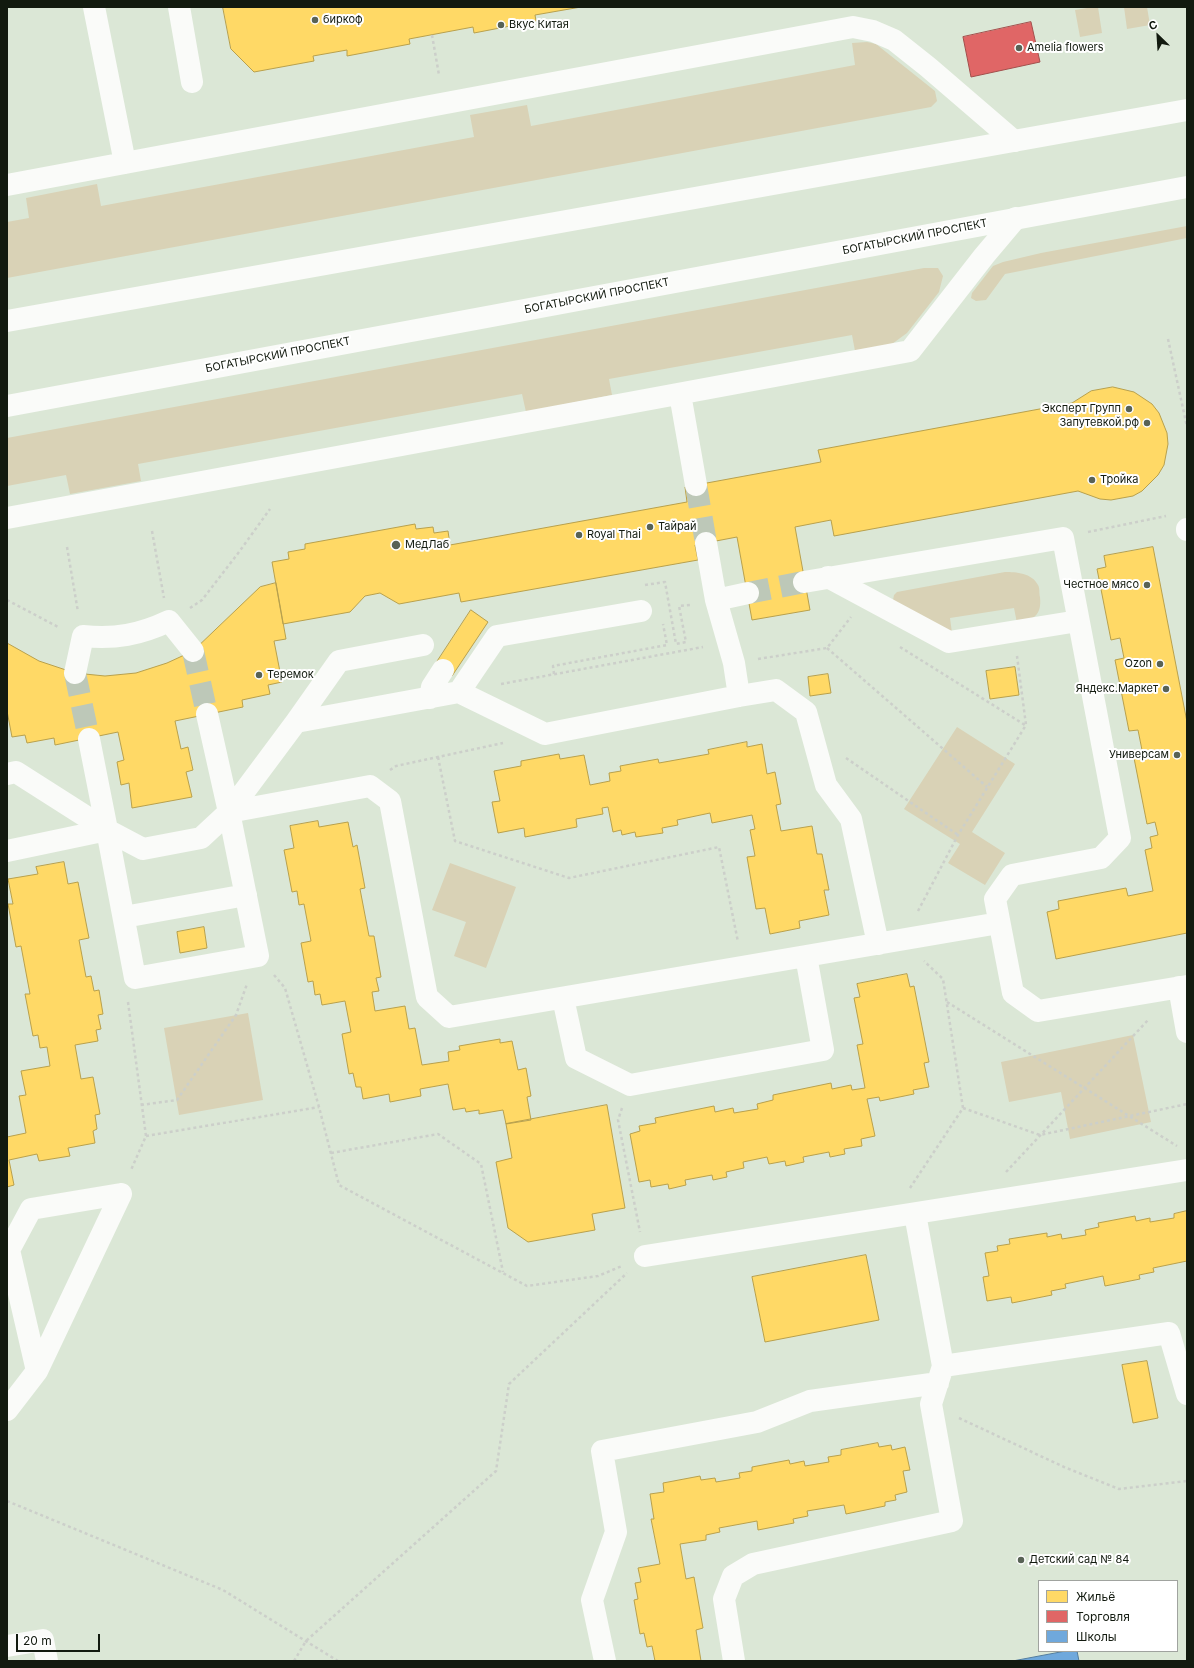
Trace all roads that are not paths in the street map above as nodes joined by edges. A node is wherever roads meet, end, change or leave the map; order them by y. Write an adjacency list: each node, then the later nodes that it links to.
1 (94, 7): 6 (main road)
2 (178, 7): 3 (main road)
3 (192, 82)
4 (1187, 110): 5 (main road)
5 (1014, 141): 6 (main road); 10 (main road)
6 (125, 163): 7 (main road)
7 (7, 185)
8 (1187, 187): 9 (main road, БОГАТЫРСКИЙ ПРОСПЕКТ)
9 (1016, 218): 11 (main road); 12 (main road, БОГАТЫРСКИЙ ПРОСПЕКТ)
10 (7, 321)
11 (680, 394): 13 (main road); 14 (main road)
12 (7, 406)
13 (696, 485)
14 (7, 518)
15 (706, 543): 19 (main road)
16 (828, 577): 17 (main road); 21 (main road); 21 (main road)
17 (804, 582)
18 (748, 593): 19 (main road)
19 (716, 600): 27 (main road)
20 (641, 611): 26 (main road)
21 (1078, 621): 38 (main road)
22 (424, 645): 30 (main road)
23 (194, 651): 25 (main road)
24 (443, 670): 28 (main road)
25 (75, 673)
26 (459, 692): 27 (main road); 28 (main road)
27 (739, 696): 39 (main road)
28 (430, 698): 30 (main road)
29 (207, 714): 33 (main road)
30 (296, 722): 33 (main road)
31 (89, 739): 34 (main road)
32 (10, 770): 34 (main road)
33 (229, 812): 34 (main road); 36 (main road); 42 (main road)
34 (107, 830): 35 (main road); 37 (main road)
35 (7, 851)
36 (246, 895): 37 (main road); 37 (main road)
37 (124, 917)
38 (999, 923): 39 (main road); 41 (main road)
39 (878, 944): 40 (main road)
40 (806, 956): 42 (main road); 42 (main road)
41 (1183, 986): 43 (main road)
42 (563, 998)
43 (1187, 1032)
44 (1187, 1170): 45 (main road)
45 (915, 1214): 46 (main road); 48 (main road)
46 (645, 1256)
47 (37, 1371): 47 (main road); 50 (main road)
48 (940, 1375): 49 (main road); 53 (main road); 54 (main road)
49 (1187, 1394)
50 (7, 1410)
51 (7, 1646): 52 (main road)
52 (47, 1661)
53 (605, 1661)
54 (734, 1661)

